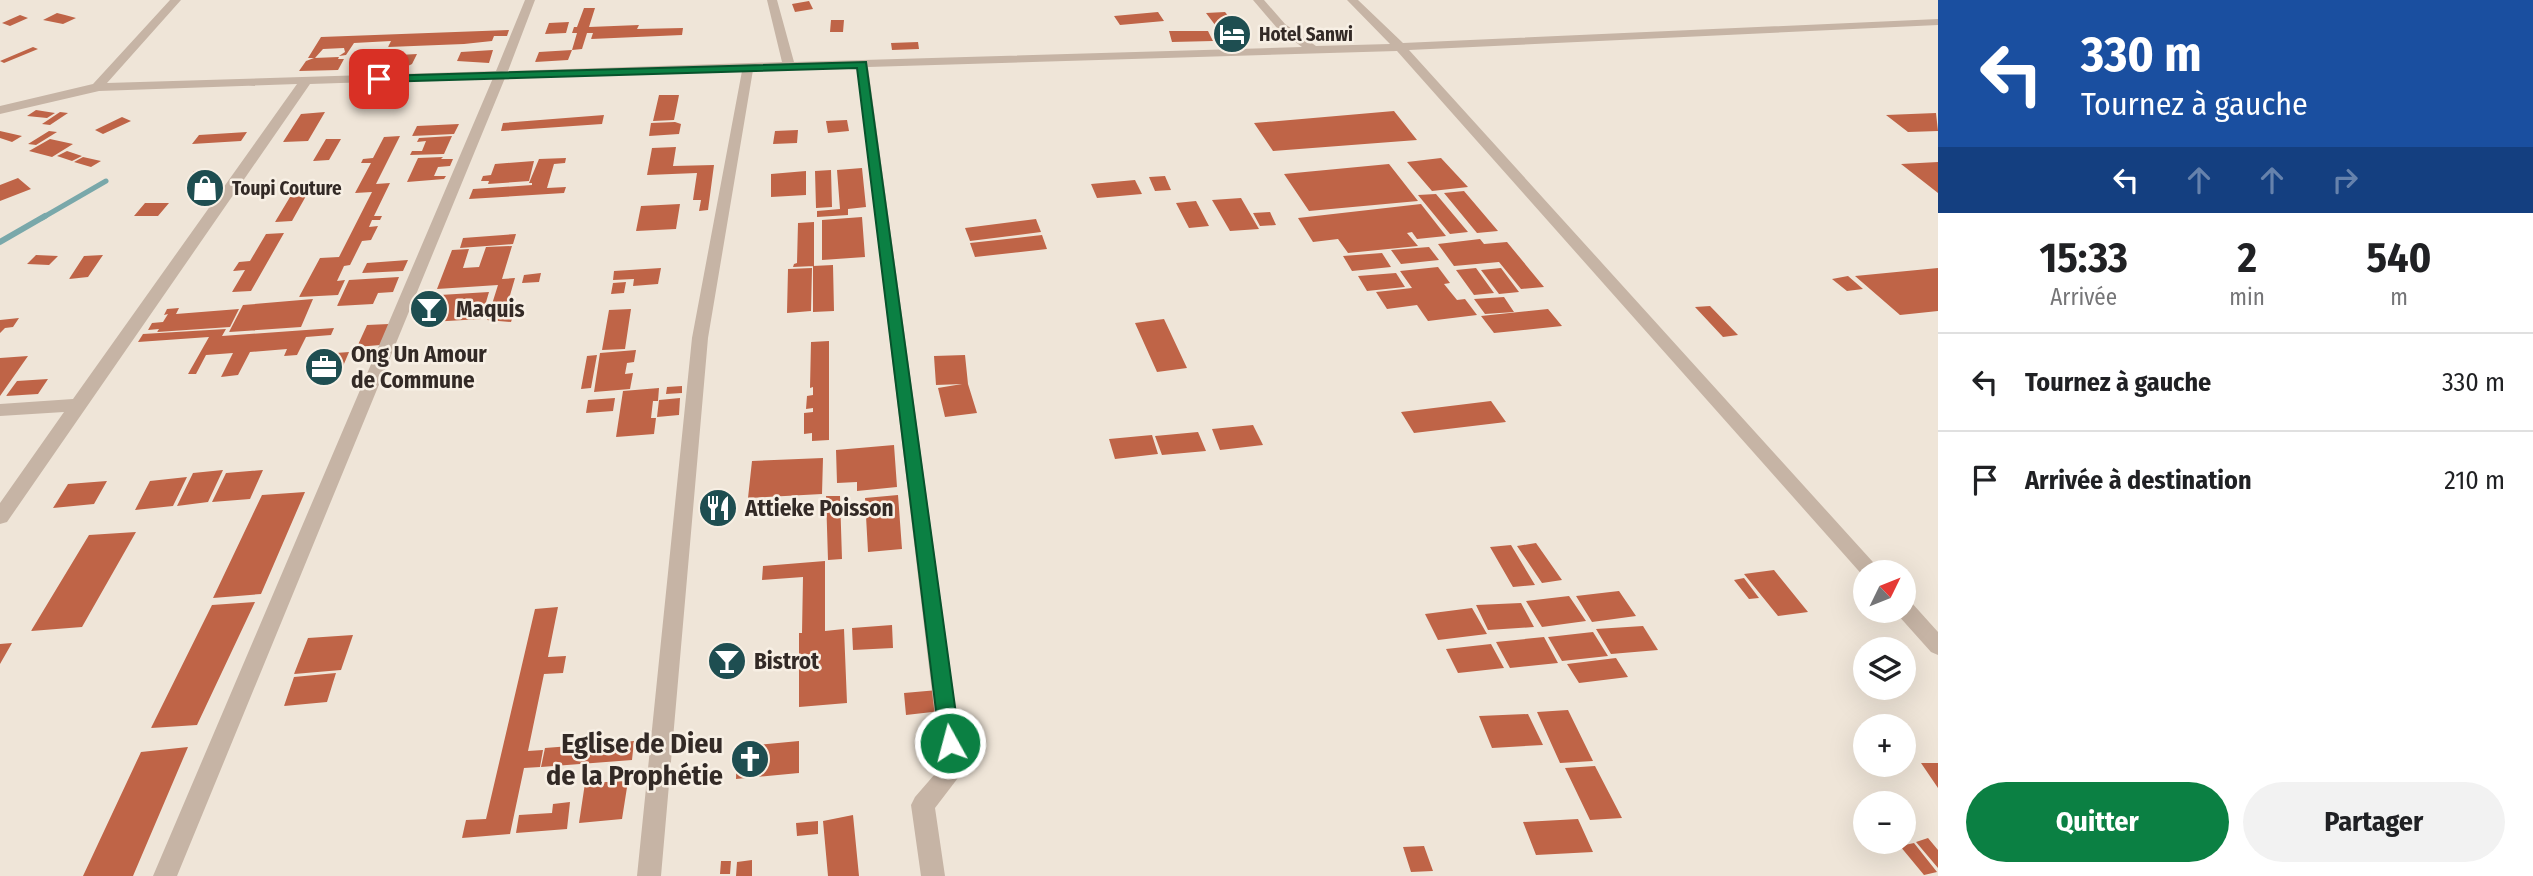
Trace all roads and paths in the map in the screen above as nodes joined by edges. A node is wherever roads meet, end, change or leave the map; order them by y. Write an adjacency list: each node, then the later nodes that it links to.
1 (176, 0): 14 (street)
2 (530, 0): 12 (street)
3 (772, 0): 10 (street)
4 (1258, 0): 8 (street)
5 (1352, 0): 7 (street)
6 (1938, 22): 7 (street)
7 (1400, 47): 8 (street); 19 (street)
8 (1313, 49): 9 (street)
9 (862, 64): 10 (street); 24 (street)
10 (789, 67): 11 (street)
11 (748, 68): 12 (street); 23 (street)
12 (503, 74): 13 (street); 22 (street)
13 (305, 82): 14 (street); 16 (street)
14 (97, 86): 15 (street)
15 (0, 110)
16 (78, 405): 17 (street); 18 (street)
17 (0, 410)
18 (0, 517)
19 (1861, 560)
20 (1916, 621): 21 (street)
21 (1938, 646)
22 (164, 876)
23 (649, 876)
24 (933, 876)

